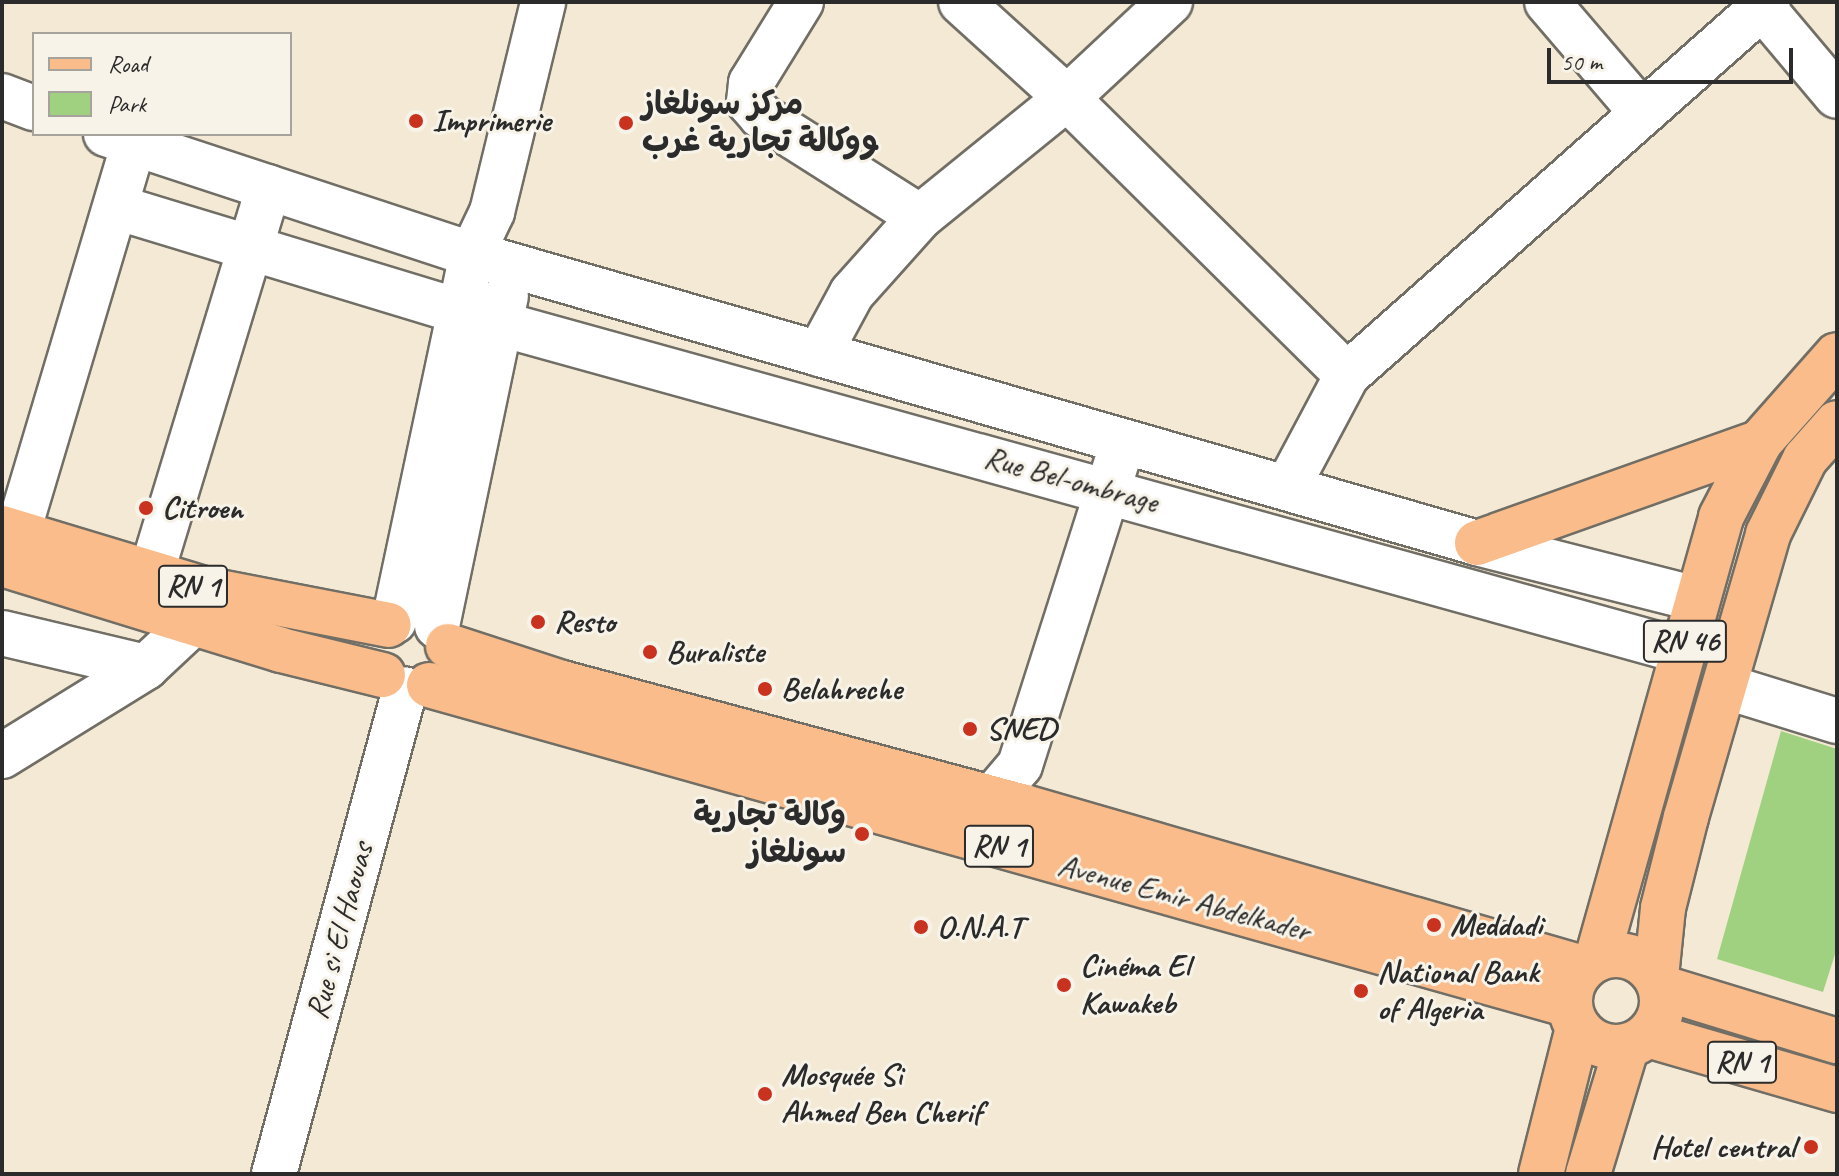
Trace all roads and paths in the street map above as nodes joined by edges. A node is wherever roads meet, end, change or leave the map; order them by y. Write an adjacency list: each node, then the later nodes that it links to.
1 (543, 2): 17 (street)
2 (801, 2): 15 (street)
3 (961, 2): 9 (street)
4 (1170, 2): 9 (street)
5 (1547, 2): 11 (street)
6 (1765, 5): 8 (street); 11 (street)
7 (2, 96): 10 (street)
8 (1837, 96)
9 (1067, 98): 15 (street); 22 (street)
10 (32, 107)
11 (1642, 113): 22 (street)
12 (120, 139): 13 (street, Rue Bel-ombrage); 14 (street)
13 (269, 187): 16 (street); 17 (street, Rue Bel-ombrage)
14 (116, 207): 16 (street, Rue Bel-ombrage); 28 (street)
15 (920, 217): 20 (street)
16 (252, 249): 18 (street, Rue Bel-ombrage); 30 (street)
17 (491, 259): 18 (street); 19 (street); 20 (street, Rue Bel-ombrage)
18 (460, 310): 19 (street, Rue Bel-ombrage); 33 (street)
19 (501, 324): 27 (street, Rue Bel-ombrage); 35 (street)
20 (819, 354): 24 (street, Rue Bel-ombrage)
21 (1837, 355): 25 (main road, RN 46)
22 (1347, 375): 26 (street)
23 (1837, 423): 39 (main road, RN 46)
24 (1123, 440): 26 (street, Rue Bel-ombrage); 27 (street)
25 (1760, 442): 29 (main road); 31 (main road, RN 46)
26 (1287, 488): 29 (street, Rue Bel-ombrage)
27 (1109, 490): 36 (street, Rue Bel-ombrage); 42 (street)
28 (7, 541): 30 (main road, Avenue Emir Abdelkader / RN 1); 32 (main road, Avenue Emir Abdelkader / RN 1)
29 (1477, 543): 31 (street, Rue Bel-ombrage)
30 (152, 571): 32 (main road, Avenue Emir Abdelkader / RN 1)
31 (1696, 599): 36 (main road, RN 46)
32 (198, 606): 33 (main road, Avenue Emir Abdelkader / RN 1); 37 (street); 38 (main road, Avenue Emir Abdelkader / RN 1)
33 (392, 623): 35 (main road); 38 (main road)
34 (2, 633): 37 (street)
35 (443, 636): 38 (main road); 42 (main road, Avenue Emir Abdelkader / RN 1)
36 (1682, 651): 45 (main road, RN 46)
37 (146, 667): 41 (street)
38 (406, 683): 43 (main road, Avenue Emir Abdelkader / RN 1); 49 (street, Rue si El Haouas)
39 (1727, 687): 40 (street); 44 (main road, RN 46)
40 (1837, 721)
41 (2, 756)
42 (1012, 790): 43 (street); 45 (main road, Avenue Emir Abdelkader / RN 1)
43 (995, 845): 45 (main road, Avenue Emir Abdelkader / RN 1)
44 (1658, 982): 45 (main road); 46 (main road); 47 (main road, RN 1)
45 (1582, 990): 46 (main road); 50 (main road, RN 46)
46 (1637, 1040): 48 (main road, RN 1); 51 (main road)
47 (1837, 1041)
48 (1837, 1090)
49 (274, 1174)
50 (1541, 1174)
51 (1588, 1174)

